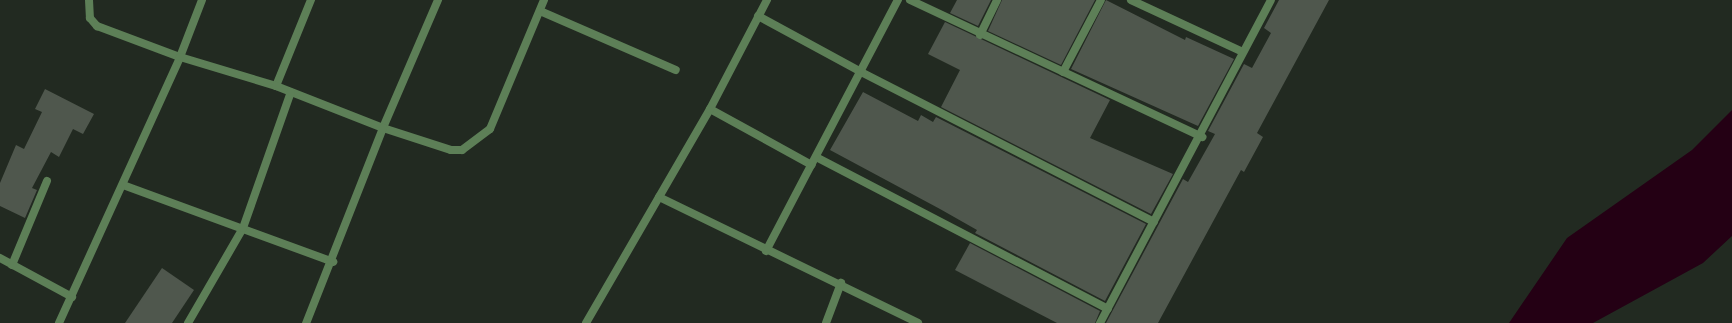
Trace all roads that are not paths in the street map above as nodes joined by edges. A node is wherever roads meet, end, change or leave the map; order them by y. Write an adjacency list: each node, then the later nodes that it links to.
1 (89, 0): 17 (street)
2 (202, 0): 17 (street)
3 (311, 0): 21 (street)
4 (438, 0): 24 (street)
5 (544, 0): 13 (street)
6 (767, 0): 14 (street)
7 (898, 0): 19 (street)
8 (910, 0): 15 (street)
9 (997, 0): 15 (street)
10 (1101, 0): 20 (street)
11 (1131, 0): 16 (street)
12 (1271, 0): 16 (street)
13 (540, 11): 18 (street); 24 (street)
14 (758, 16): 19 (street); 23 (street)
15 (980, 35): 20 (street)
16 (1243, 52): 25 (street)
17 (180, 57): 21 (street); 28 (street)
18 (676, 70)
19 (861, 72): 26 (street); 30 (street)
20 (1063, 72): 25 (street)
21 (276, 86): 22 (street)
22 (291, 92): 24 (street); 31 (street)
23 (710, 109): 26 (street); 29 (street)
24 (383, 128): 34 (street)
25 (1202, 136): 30 (street)
26 (814, 161): 32 (street); 38 (street)
27 (47, 181): 35 (street)
28 (123, 185): 31 (street); 37 (street)
29 (659, 197): 32 (street); 42 (street)
30 (1154, 222): 38 (street)
31 (243, 228): 34 (street); 40 (street)
32 (766, 251): 36 (street)
33 (0, 258): 35 (street)
34 (333, 262): 41 (street)
35 (12, 265): 37 (street)
36 (841, 283): 43 (street); 44 (street)
37 (72, 297): 39 (street)
38 (1108, 309): 45 (street)
39 (60, 323)
40 (188, 323)
41 (306, 323)
42 (586, 323)
43 (826, 323)
44 (918, 323)
45 (1100, 323)

